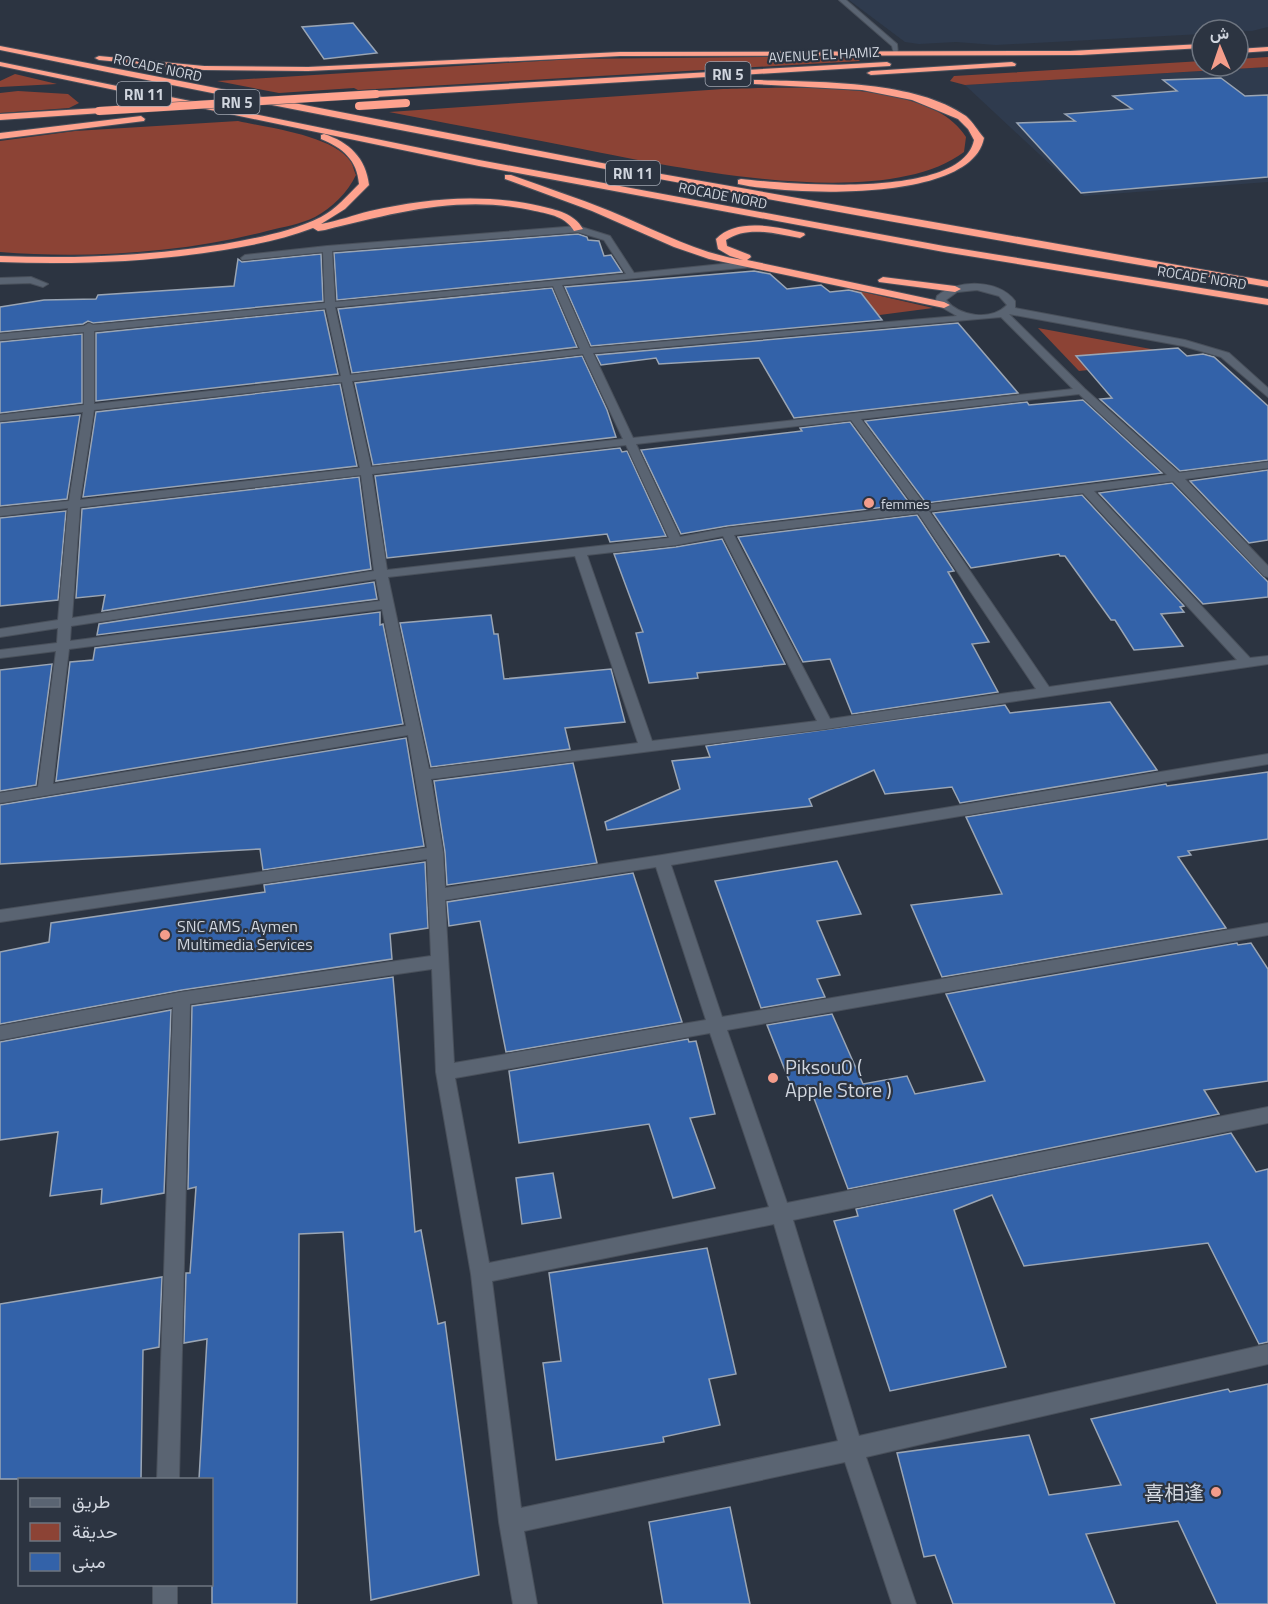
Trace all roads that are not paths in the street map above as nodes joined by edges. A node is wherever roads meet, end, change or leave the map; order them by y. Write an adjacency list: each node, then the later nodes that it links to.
1 (842, 0): 9 (street)
2 (1268, 42): 3 (highway)
3 (1250, 43)
4 (0, 47): 9 (highway); 22 (highway, ROCADE NORD / RN 11)
5 (1190, 47): 8 (highway, AVENUE EL HAMIZ / RN 5)
6 (1268, 49): 7 (highway)
7 (1250, 50)
8 (1081, 52): 9 (highway); 16 (highway, AVENUE EL HAMIZ / RN 5, bridge)
9 (896, 53)
10 (1190, 54): 12 (highway, RN 5)
11 (0, 64): 19 (highway, ROCADE NORD / RN 11)
12 (746, 82): 13 (highway, RN 5); 22 (highway)
13 (640, 88)
14 (418, 103): 15 (highway, RN 5, bridge)
15 (199, 116)
16 (0, 117)
17 (153, 118): 18 (highway)
18 (141, 119): 20 (highway); 21 (highway)
19 (289, 124): 23 (highway, ROCADE NORD / RN 11); 25 (highway)
20 (0, 127)
21 (0, 136)
22 (574, 162): 34 (highway, ROCADE NORD / RN 11)
23 (479, 163): 27 (highway, ROCADE NORD / RN 11); 30 (highway)
24 (578, 229): 25 (highway); 26 (street); 31 (street)
25 (279, 235): 29 (highway)
26 (327, 249): 28 (street); 38 (street)
27 (944, 249): 36 (highway); 37 (highway, ROCADE NORD / RN 11)
28 (245, 258)
29 (0, 259)
30 (752, 264): 31 (street); 39 (highway)
31 (632, 276): 35 (street)
32 (0, 281): 33 (street)
33 (43, 284)
34 (1268, 284)
35 (556, 285): 38 (street); 44 (street)
36 (955, 289): 39 (street); 40 (street)
37 (1268, 302)
38 (330, 304): 42 (street); 45 (street)
39 (944, 305): 41 (street)
40 (1006, 312): 41 (street); 46 (street); 47 (street)
41 (977, 317): 44 (street)
42 (88, 326): 43 (street); 48 (street)
43 (0, 337)
44 (585, 351): 45 (street); 51 (street)
45 (347, 378): 48 (street); 53 (street)
46 (1081, 391): 49 (street); 54 (street)
47 (1268, 393)
48 (89, 408): 50 (street); 56 (street)
49 (853, 416): 51 (street); 57 (street)
50 (0, 418)
51 (631, 441): 53 (street); 60 (street)
52 (1268, 465): 54 (street)
53 (366, 470): 56 (street); 63 (street)
54 (1175, 476): 55 (street); 62 (street)
55 (1086, 489): 57 (street); 70 (street)
56 (74, 504): 58 (street); 65 (street)
57 (921, 508): 59 (street); 71 (street)
58 (0, 512)
59 (727, 532): 60 (street); 72 (street)
60 (676, 541): 61 (street)
61 (580, 552): 63 (street); 74 (street)
62 (1268, 573)
63 (381, 574): 64 (street); 65 (street)
64 (387, 604): 67 (street); 73 (street)
65 (63, 625): 66 (street); 67 (street)
66 (0, 633)
67 (63, 645): 68 (street); 77 (street)
68 (0, 654)
69 (1268, 660): 70 (street)
70 (1247, 663): 71 (street)
71 (1045, 692): 72 (street)
72 (826, 724): 74 (street)
73 (411, 730): 76 (street); 77 (street)
74 (646, 746): 76 (street)
75 (1268, 759): 80 (street)
76 (423, 776): 79 (street)
77 (45, 792): 78 (street)
78 (0, 798)
79 (435, 852): 81 (street); 82 (street)
80 (662, 861): 81 (street); 86 (street)
81 (439, 895): 84 (street)
82 (0, 916)
83 (1268, 928): 86 (street)
84 (440, 961): 85 (street); 88 (street)
85 (182, 999): 87 (street); 94 (street)
86 (716, 1025): 88 (street); 90 (street)
87 (0, 1032)
88 (445, 1072): 91 (street)
89 (1268, 1115): 90 (street)
90 (782, 1214): 91 (street); 93 (street)
91 (481, 1275): 95 (street)
92 (1268, 1354): 93 (street)
93 (852, 1449): 95 (street); 99 (street)
94 (168, 1478)
95 (511, 1522): 98 (street)
96 (165, 1586): 97 (street)
97 (165, 1604)
98 (525, 1604)
99 (904, 1604)

